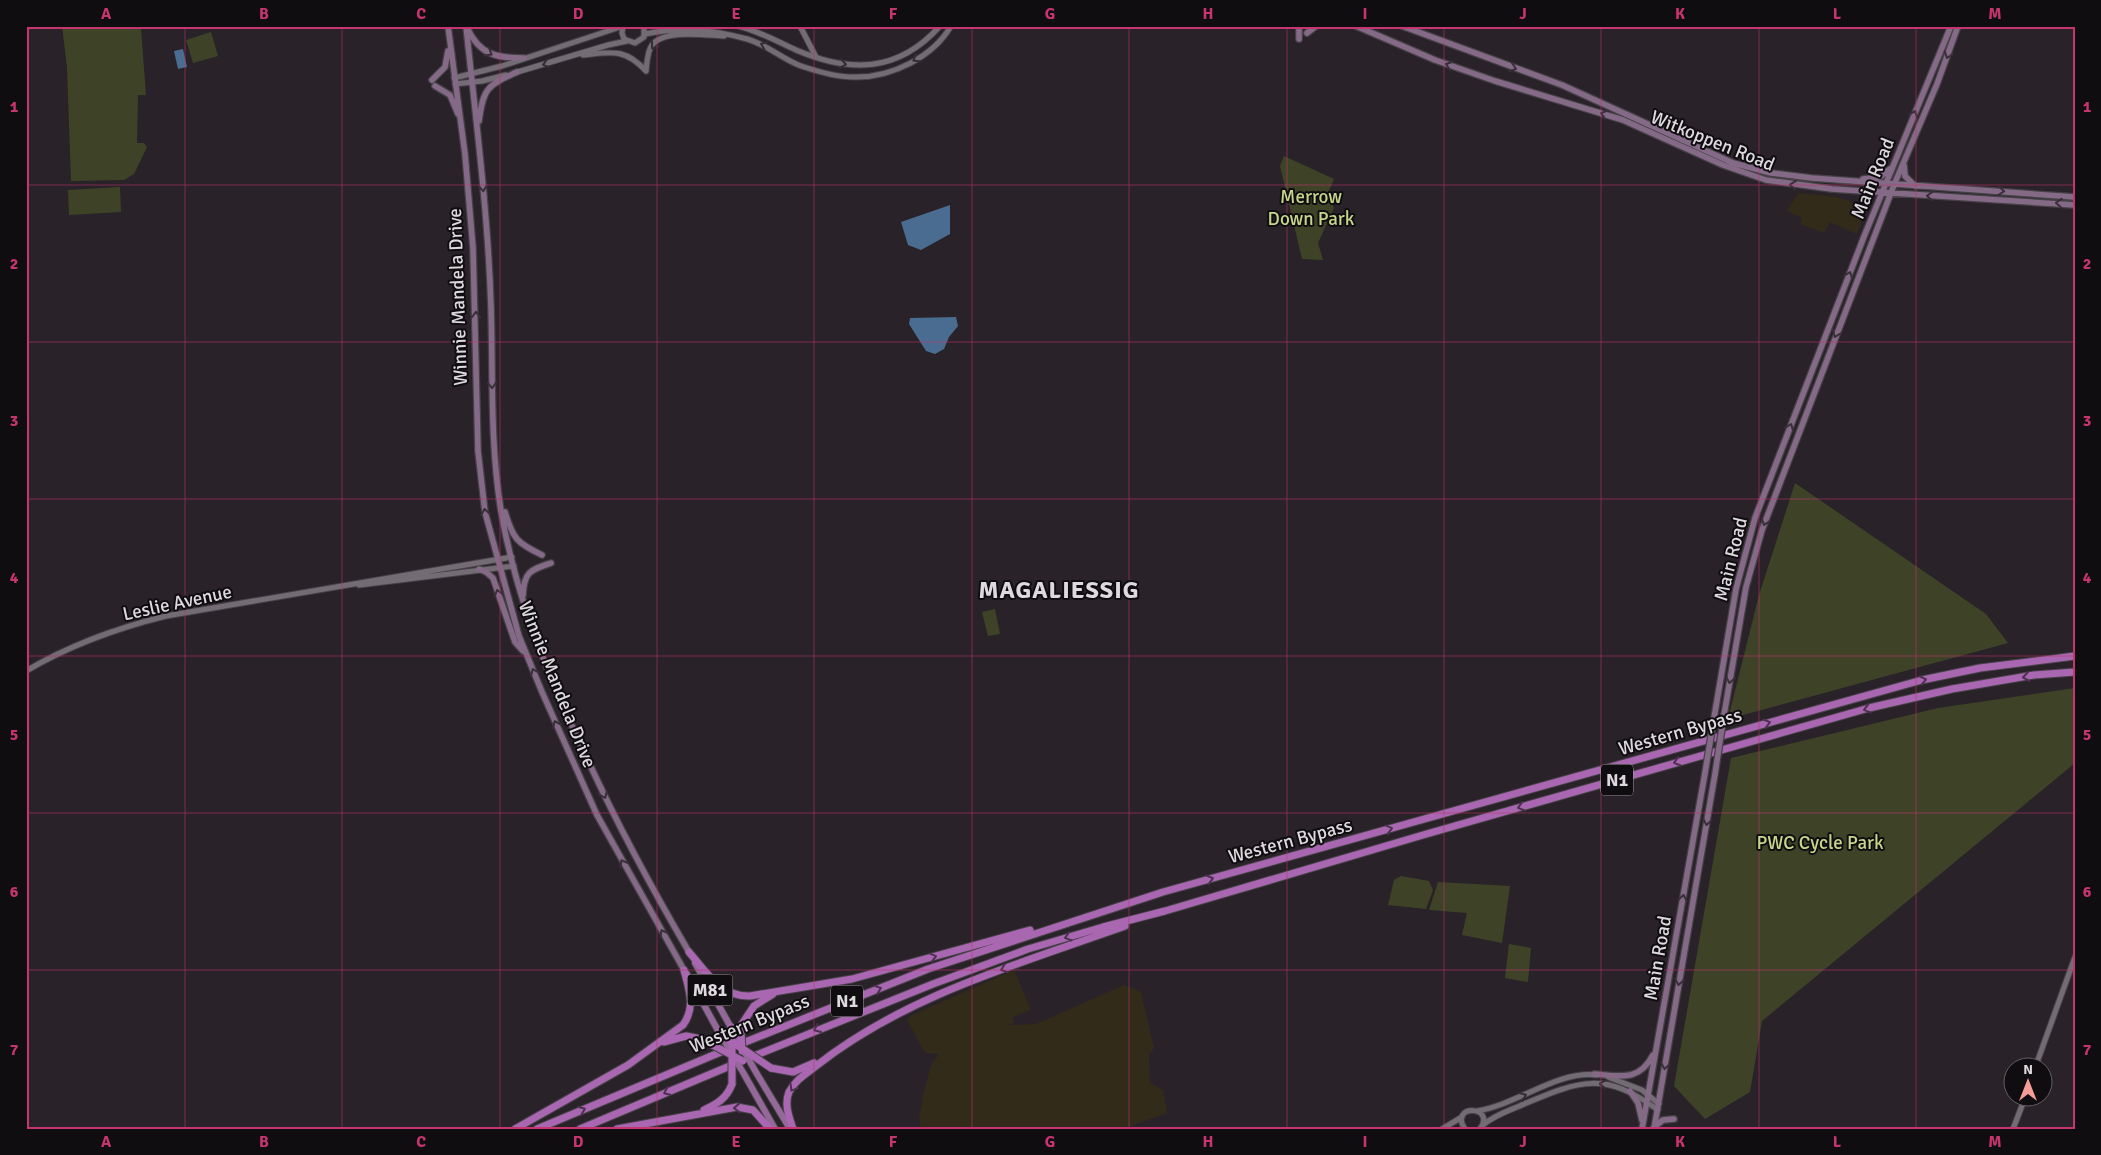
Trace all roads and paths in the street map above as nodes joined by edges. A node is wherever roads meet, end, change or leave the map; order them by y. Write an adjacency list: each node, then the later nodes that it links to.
1 (448, 26): 20 (main road, Winnie Mandela Drive)
2 (466, 26): 24 (main road, one-way to 24); 27 (main road, Winnie Mandela Drive)
3 (610, 26): 18 (street)
4 (623, 26): 18 (street); 22 (street)
5 (644, 26): 17 (street)
6 (738, 26): 25 (street)
7 (800, 26): 25 (street)
8 (940, 26): 25 (street, one-way to 8)
9 (951, 26): 19 (street, one-way to 19)
10 (1299, 26): 21 (main road)
11 (1316, 26): 16 (main road)
12 (1356, 26): 38 (main road, Witkoppen Road, one-way to 12)
13 (1402, 26): 34 (main road, Witkoppen Road, one-way to 34)
14 (1952, 26): 33 (main road, Main Road, one-way to 14)
15 (1958, 26): 32 (main road, Main Road, one-way to 32)
16 (1307, 33)
17 (645, 34): 19 (street); 22 (street)
18 (594, 36): 24 (street)
19 (733, 36): 23 (street, one-way to 23)
20 (449, 37): 28 (main road, Winnie Mandela Drive); 30 (main road)
21 (1299, 39)
22 (627, 41): 23 (street)
23 (571, 56): 26 (street, one-way to 26)
24 (524, 58): 27 (street)
25 (817, 58)
26 (517, 72): 29 (street); 31 (main road)
27 (471, 74): 28 (street); 29 (main road, Winnie Mandela Drive)
28 (455, 81): 29 (street); 30 (main road, Winnie Mandela Drive)
29 (472, 83): 31 (main road, Winnie Mandela Drive)
30 (461, 120): 45 (main road, Winnie Mandela Drive, one-way to 30)
31 (479, 140): 42 (main road, Winnie Mandela Drive, one-way to 42)
32 (1905, 160): 36 (main road, Main Road); 37 (main road)
33 (1892, 167): 34 (main road); 35 (main road, Main Road)
34 (1848, 181): 35 (main road, Witkoppen Road)
35 (1886, 184): 36 (main road, Witkoppen Road); 38 (main road, Main Road)
36 (1894, 185): 37 (main road, Witkoppen Road); 39 (main road, Main Road)
37 (1916, 186): 40 (main road, Witkoppen Road, one-way to 40)
38 (1882, 193): 39 (main road, Witkoppen Road); 67 (main road, Main Road, one-way to 38, bridge)
39 (1891, 194): 41 (main road, Witkoppen Road, one-way to 39); 78 (main road, Main Road, one-way to 78, bridge)
40 (2075, 197)
41 (2075, 205)
42 (498, 488): 43 (main road); 44 (main road, Winnie Mandela Drive)
43 (542, 555)
44 (512, 557): 45 (street, Leslie Avenue); 47 (main road, Winnie Mandela Drive)
45 (497, 560): 48 (main road, Winnie Mandela Drive); 50 (street, Leslie Avenue)
46 (551, 563): 51 (main road)
47 (514, 566): 48 (street, Leslie Avenue); 51 (main road, Winnie Mandela Drive)
48 (498, 567): 49 (street, Leslie Avenue); 52 (main road, Winnie Mandela Drive)
49 (479, 569): 50 (street, Leslie Avenue); 52 (main road, one-way to 49)
50 (341, 586): 54 (street, Leslie Avenue)
51 (523, 603): 58 (main road, Winnie Mandela Drive, one-way to 58)
52 (525, 652): 60 (main road, Winnie Mandela Drive, one-way to 52)
53 (2075, 656): 56 (highway, Western Bypass / N1, one-way to 53)
54 (26, 671)
55 (2075, 672): 57 (highway, Western Bypass / N1, one-way to 57)
56 (1164, 892): 61 (highway, one-way to 56); 88 (highway, Western Bypass / N1, one-way to 56)
57 (1165, 911): 70 (highway, one-way to 70); 89 (highway, Western Bypass / N1, one-way to 89)
58 (689, 952): 61 (highway); 62 (main road, Winnie Mandela Drive / M81)
59 (2075, 957): 69 (street)
60 (684, 970): 63 (main road, Winnie Mandela Drive / M81); 65 (highway)
61 (778, 992): 66 (highway, bridge)
62 (731, 1027): 64 (highway); 66 (main road, Winnie Mandela Drive / M81, bridge)
63 (719, 1033): 64 (highway, bridge); 68 (main road, Winnie Mandela Drive / M81, bridge)
64 (732, 1041): 66 (highway, bridge); 68 (highway, bridge)
65 (652, 1048): 68 (highway, bridge); 87 (highway)
66 (742, 1049): 70 (highway, bridge); 71 (highway, bridge); 72 (main road, Winnie Mandela Drive / M81, bridge)
67 (1656, 1050): 73 (main road); 76 (main road, Main Road)
68 (732, 1055): 71 (highway, bridge); 74 (main road, Winnie Mandela Drive / M81, bridge); 81 (highway, bridge)
69 (2039, 1058)
70 (824, 1059): 93 (highway, one-way to 93)
71 (743, 1061): 72 (highway, bridge); 74 (highway, bridge)
72 (757, 1074): 93 (main road, Winnie Mandela Drive / M81)
73 (1594, 1074): 76 (street); 80 (street, one-way to 73)
74 (746, 1079): 92 (main road, Winnie Mandela Drive / M81)
75 (1630, 1092): 77 (street); 84 (street, one-way to 84); 85 (main road)
76 (1649, 1094): 77 (main road, Main Road); 78 (street)
77 (1647, 1102): 78 (street); 85 (main road, Main Road)
78 (1658, 1107): 86 (main road, Main Road)
79 (2021, 1108): 96 (street)
80 (1476, 1111): 82 (street); 84 (street)
81 (697, 1113): 90 (highway); 91 (highway, one-way to 81)
82 (1462, 1117): 94 (street); 95 (street)
83 (1674, 1119): 86 (main road)
84 (1481, 1127)
85 (1642, 1127)
86 (1654, 1128)
87 (515, 1129)
88 (537, 1129)
89 (580, 1129)
90 (617, 1129)
91 (770, 1129)
92 (774, 1129)
93 (792, 1129)
94 (1442, 1129)
95 (1464, 1129)
96 (2013, 1129)

